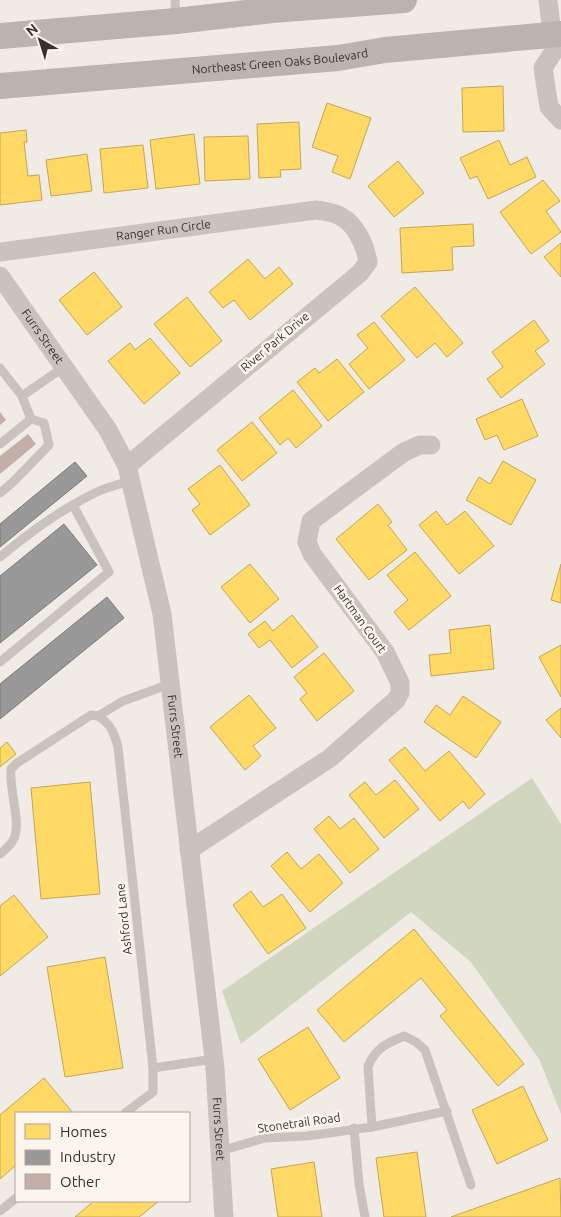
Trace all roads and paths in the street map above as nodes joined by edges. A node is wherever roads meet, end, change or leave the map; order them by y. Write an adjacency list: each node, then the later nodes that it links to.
1 (403, 0): 3 (main road)
2 (548, 0): 5 (street)
3 (176, 11): 4 (main road)
4 (0, 36)
5 (557, 44): 6 (main road, Northeast Green Oaks Boulevard); 7 (street)
6 (0, 86)
7 (561, 120)
8 (326, 211): 9 (street, Ranger Run Circle); 17 (street, River Park Drive)
9 (0, 252)
10 (0, 276): 11 (street, Furrs Street)
11 (64, 367): 13 (lane); 17 (street, Furrs Street)
12 (0, 368): 13 (lane)
13 (22, 396): 14 (lane)
14 (31, 420): 15 (lane); 18 (lane)
15 (0, 444)
16 (431, 445): 24 (street, Hartman Court)
17 (129, 473): 19 (lane); 22 (street, Furrs Street)
18 (0, 493)
19 (73, 505): 20 (lane); 21 (lane)
20 (0, 558)
21 (0, 662)
22 (170, 684): 23 (lane); 24 (street, Furrs Street)
23 (98, 716): 25 (lane); 27 (lane, Ashford Lane)
24 (189, 850): 26 (street, Furrs Street)
25 (0, 854)
26 (214, 1059): 27 (lane); 32 (street, Furrs Street)
27 (153, 1068): 29 (lane, Ashford Lane)
28 (447, 1111): 30 (lane, Stonetrail Road); 30 (lane); 33 (lane)
29 (126, 1112)
30 (372, 1126): 31 (lane, Stonetrail Road)
31 (354, 1128): 32 (lane, Stonetrail Road); 37 (lane)
32 (220, 1151): 36 (street, Furrs Street)
33 (471, 1185)
34 (15, 1199): 35 (lane)
35 (0, 1211)
36 (224, 1217)
37 (365, 1217)

